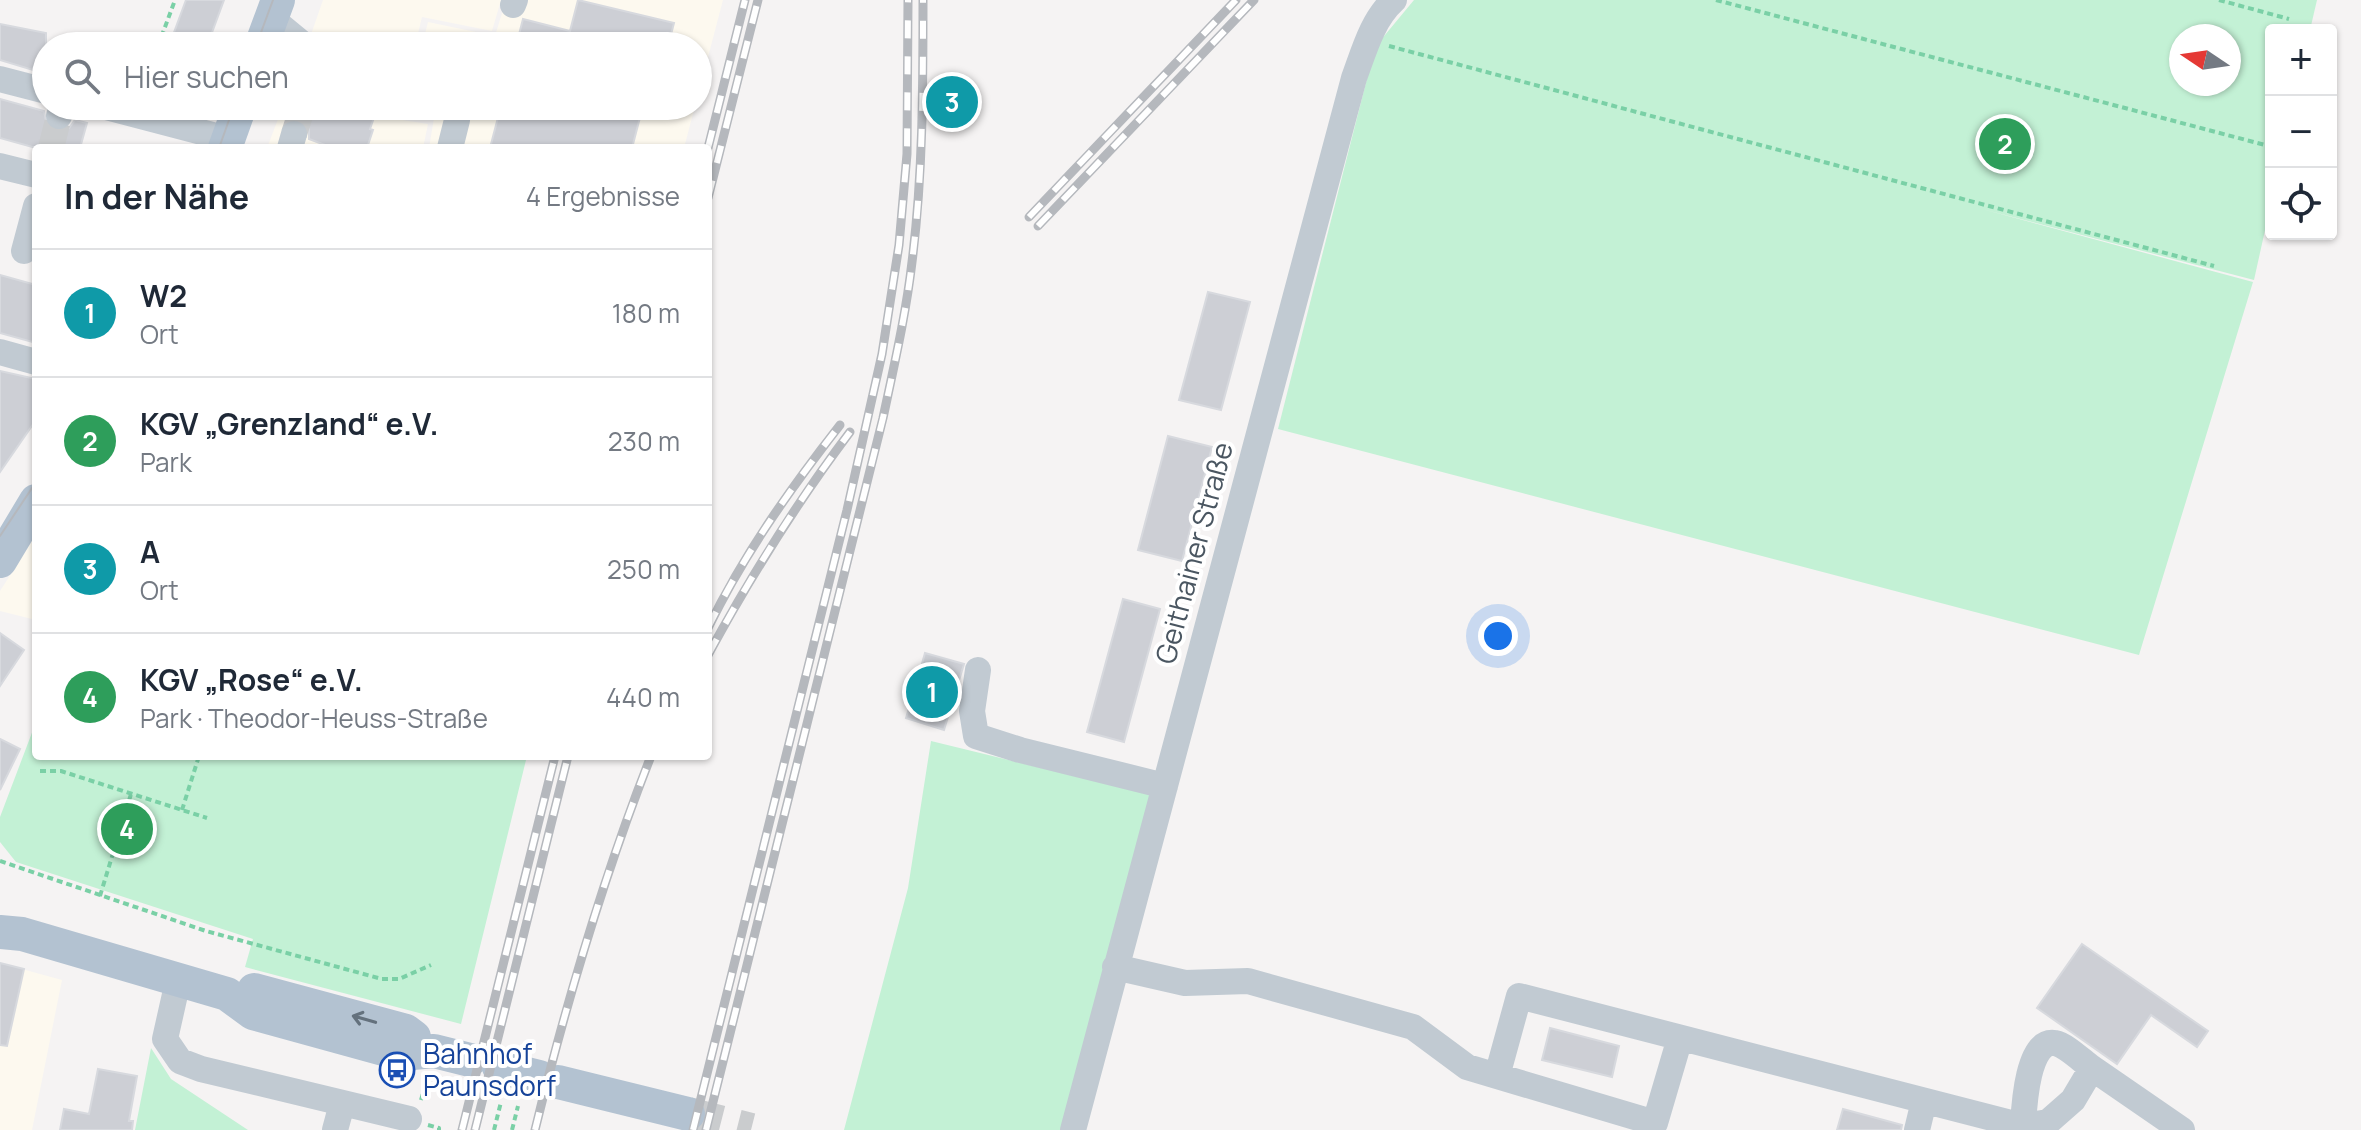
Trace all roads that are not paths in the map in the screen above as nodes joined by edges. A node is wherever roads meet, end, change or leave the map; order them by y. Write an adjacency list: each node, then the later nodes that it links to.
1 (1394, 0): 20 (street, Geithainer Straße)
2 (0, 79): 3 (street)
3 (32, 87)
4 (148, 120): 7 (street)
5 (235, 120): 7 (main road)
6 (457, 120): 8 (street)
7 (226, 144)
8 (451, 144)
9 (0, 166): 10 (street)
10 (32, 174)
11 (32, 221): 12 (street)
12 (24, 251)
13 (0, 352): 14 (street)
14 (32, 361)
15 (32, 477): 17 (main road)
16 (32, 508): 18 (main road)
17 (0, 517)
18 (0, 561)
19 (978, 670): 20 (street)
20 (1165, 786): 22 (street, Geithainer Straße)
21 (7, 929): 23 (main road)
22 (1115, 967): 26 (street); 33 (street, Geithainer Straße)
23 (178, 981): 28 (street); 29 (main road)
24 (1680, 1038): 26 (street); 26 (street); 27 (street)
25 (2092, 1068): 31 (street); 31 (street); 35 (street)
26 (1497, 1076)
27 (1924, 1101): 31 (street); 34 (street)
28 (342, 1104): 30 (street); 32 (street)
29 (688, 1114)
30 (409, 1119)
31 (2022, 1128)
32 (335, 1130)
33 (1073, 1130)
34 (1917, 1130)
35 (2182, 1130)

